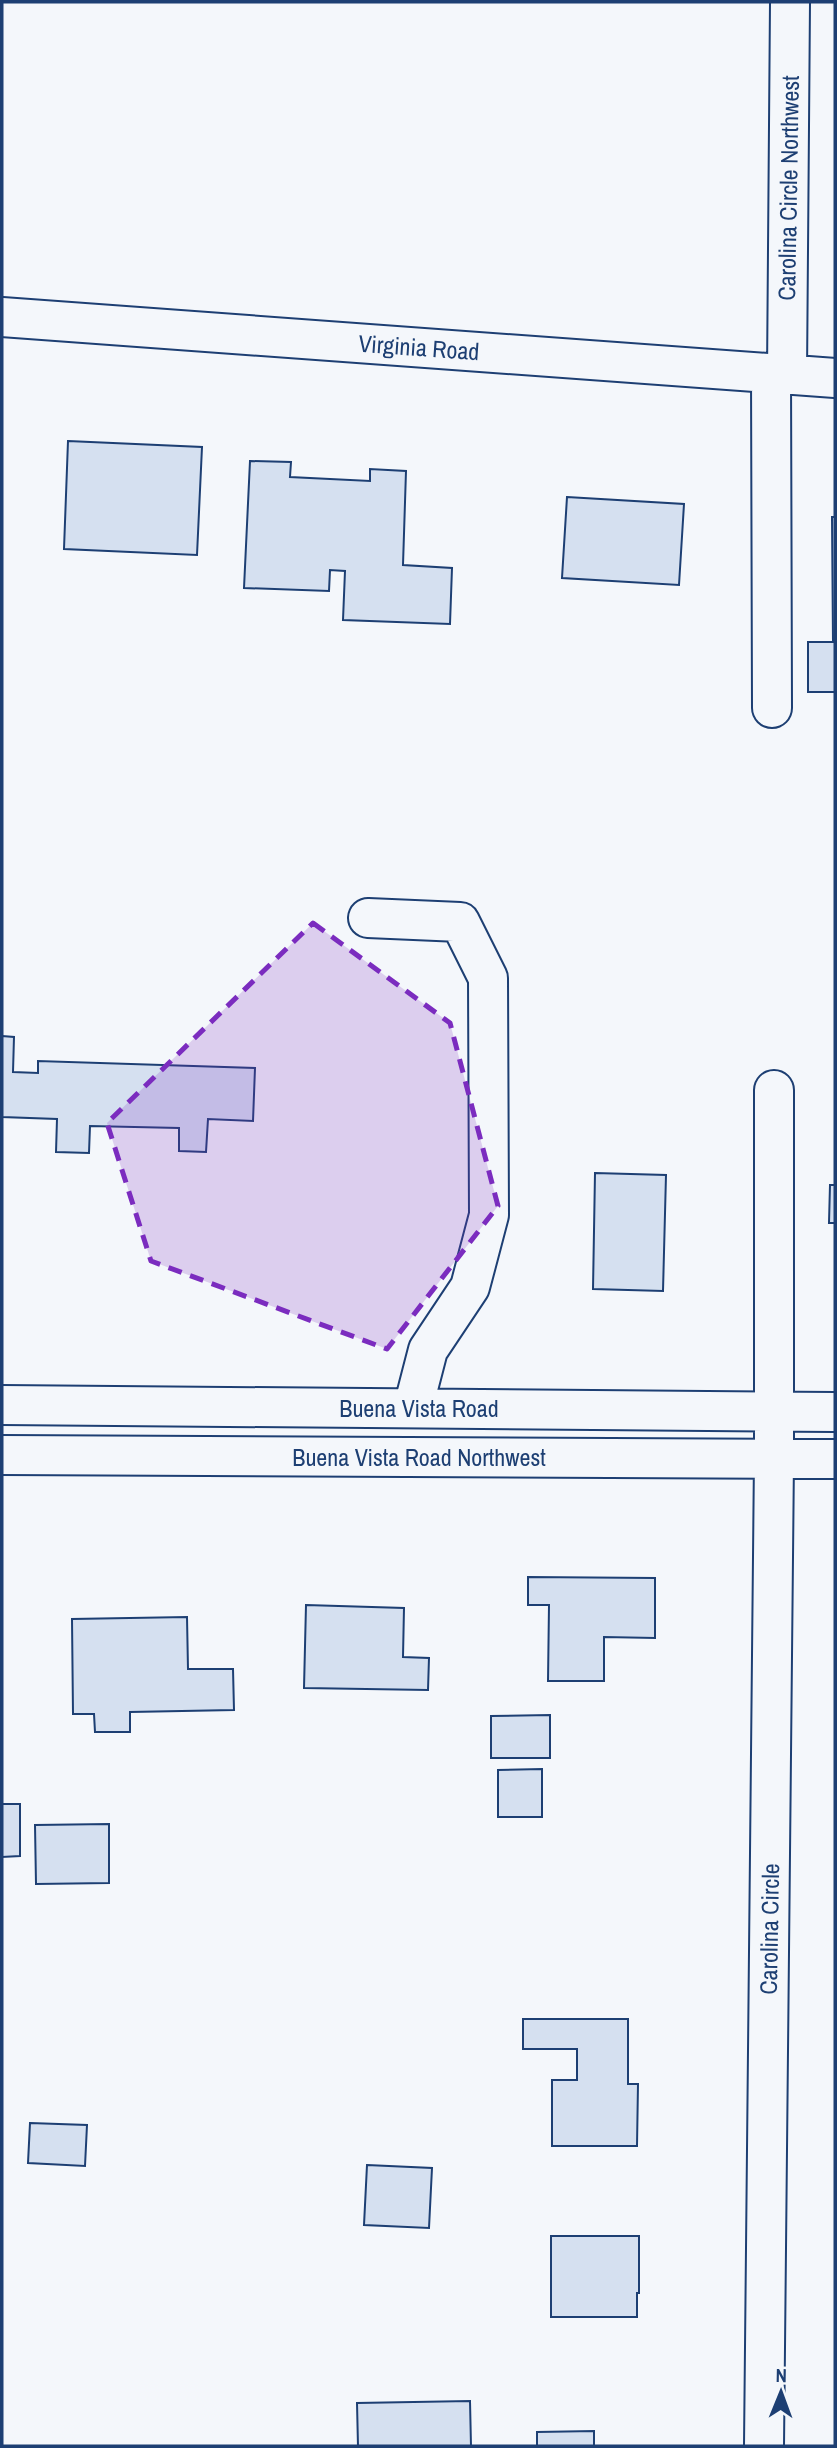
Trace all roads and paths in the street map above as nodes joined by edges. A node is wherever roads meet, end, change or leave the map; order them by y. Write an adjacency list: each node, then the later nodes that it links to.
1 (790, 2): 3 (street, Carolina Circle Northwest)
2 (2, 317): 3 (street, Virginia Road)
3 (779, 374): 4 (street, Virginia Road); 5 (street, Carolina Circle Northwest)
4 (835, 378)
5 (772, 708)
6 (368, 918): 9 (street)
7 (774, 1090): 10 (street, Carolina Circle)
8 (2, 1405): 9 (street, Buena Vista Road)
9 (412, 1408): 10 (street, Buena Vista Road)
10 (775, 1411): 11 (street, Buena Vista Road); 13 (street, Carolina Circle)
11 (835, 1412)
12 (2, 1455): 13 (street, Buena Vista Road Northwest)
13 (774, 1458): 14 (street, Buena Vista Road Northwest); 15 (street, Carolina Circle)
14 (835, 1459)
15 (764, 2446)

